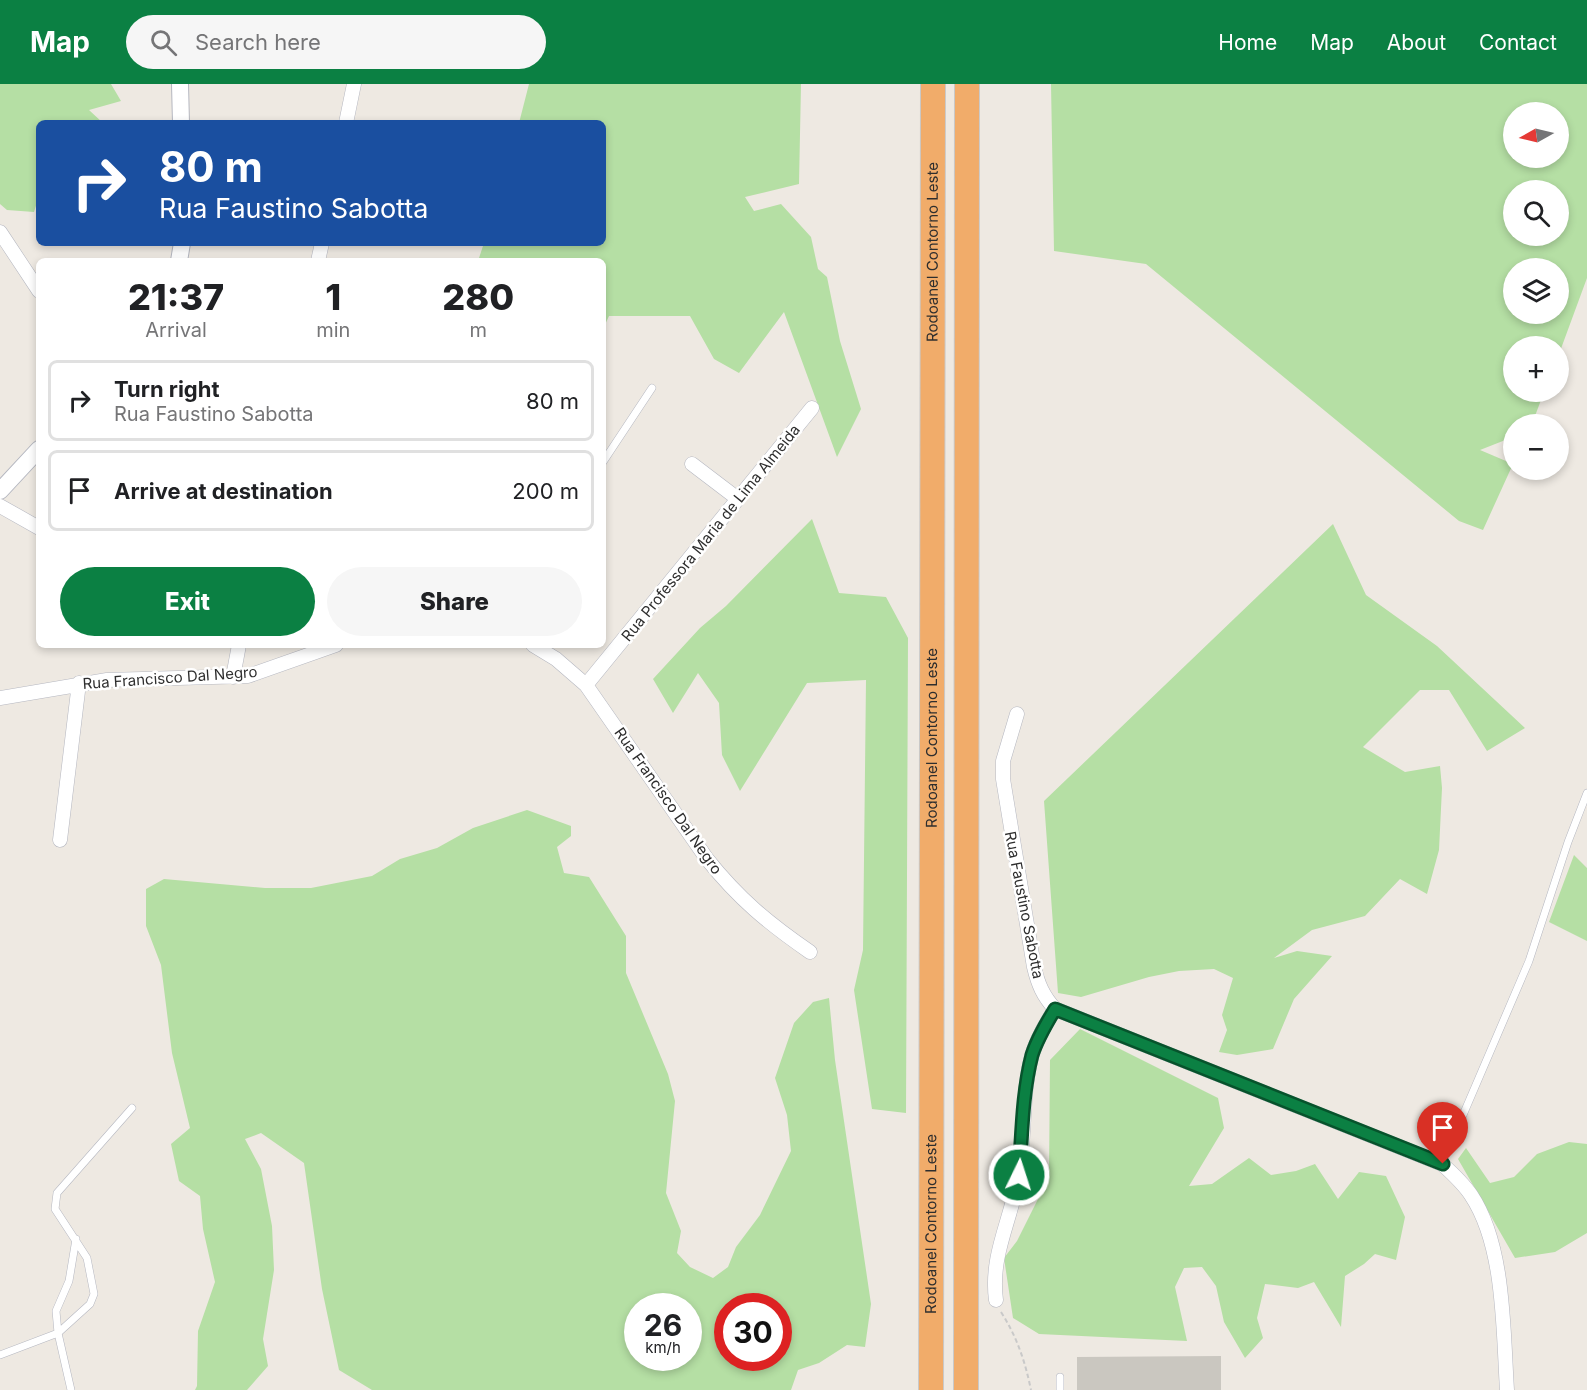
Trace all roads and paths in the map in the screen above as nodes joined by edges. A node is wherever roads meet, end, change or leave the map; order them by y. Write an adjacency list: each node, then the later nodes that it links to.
1 (180, 84): 5 (street)
2 (354, 84): 6 (street)
3 (933, 84): 38 (highway, Rodoanel Contorno Leste)
4 (967, 84): 39 (highway)
5 (181, 120)
6 (347, 120)
7 (0, 232): 8 (street)
8 (36, 286)
9 (652, 388): 12 (lane)
10 (812, 408): 15 (street, Rua Professora Maria de Lima Almeida)
11 (36, 452): 14 (street)
12 (606, 457)
13 (692, 464): 15 (street)
14 (0, 491)
15 (738, 499): 23 (street, Rua Professora Maria de Lima Almeida)
16 (0, 506): 17 (street)
17 (36, 526)
18 (238, 648): 21 (street)
19 (328, 648): 21 (street, Rua Francisco Dal Negro)
20 (538, 648): 23 (street, Rua Francisco Dal Negro)
21 (233, 677): 22 (street, Rua Francisco Dal Negro)
22 (79, 683): 24 (street, Rua Francisco Dal Negro); 27 (street)
23 (586, 685): 28 (street, Rua Francisco Dal Negro)
24 (0, 698)
25 (1017, 714): 29 (street, Rua Faustino Sabotta)
26 (1587, 793): 31 (lane)
27 (60, 840)
28 (810, 952)
29 (1055, 1009): 31 (street); 33 (street)
30 (132, 1108): 32 (lane)
31 (1443, 1164): 42 (street)
32 (76, 1239): 34 (lane); 34 (lane)
33 (996, 1300): 40 (path)
34 (58, 1333): 35 (lane); 37 (lane)
35 (0, 1355)
36 (1060, 1377): 41 (lane)
37 (71, 1390)
38 (931, 1390)
39 (966, 1390)
40 (1031, 1390)
41 (1060, 1390)
42 (1507, 1390)

